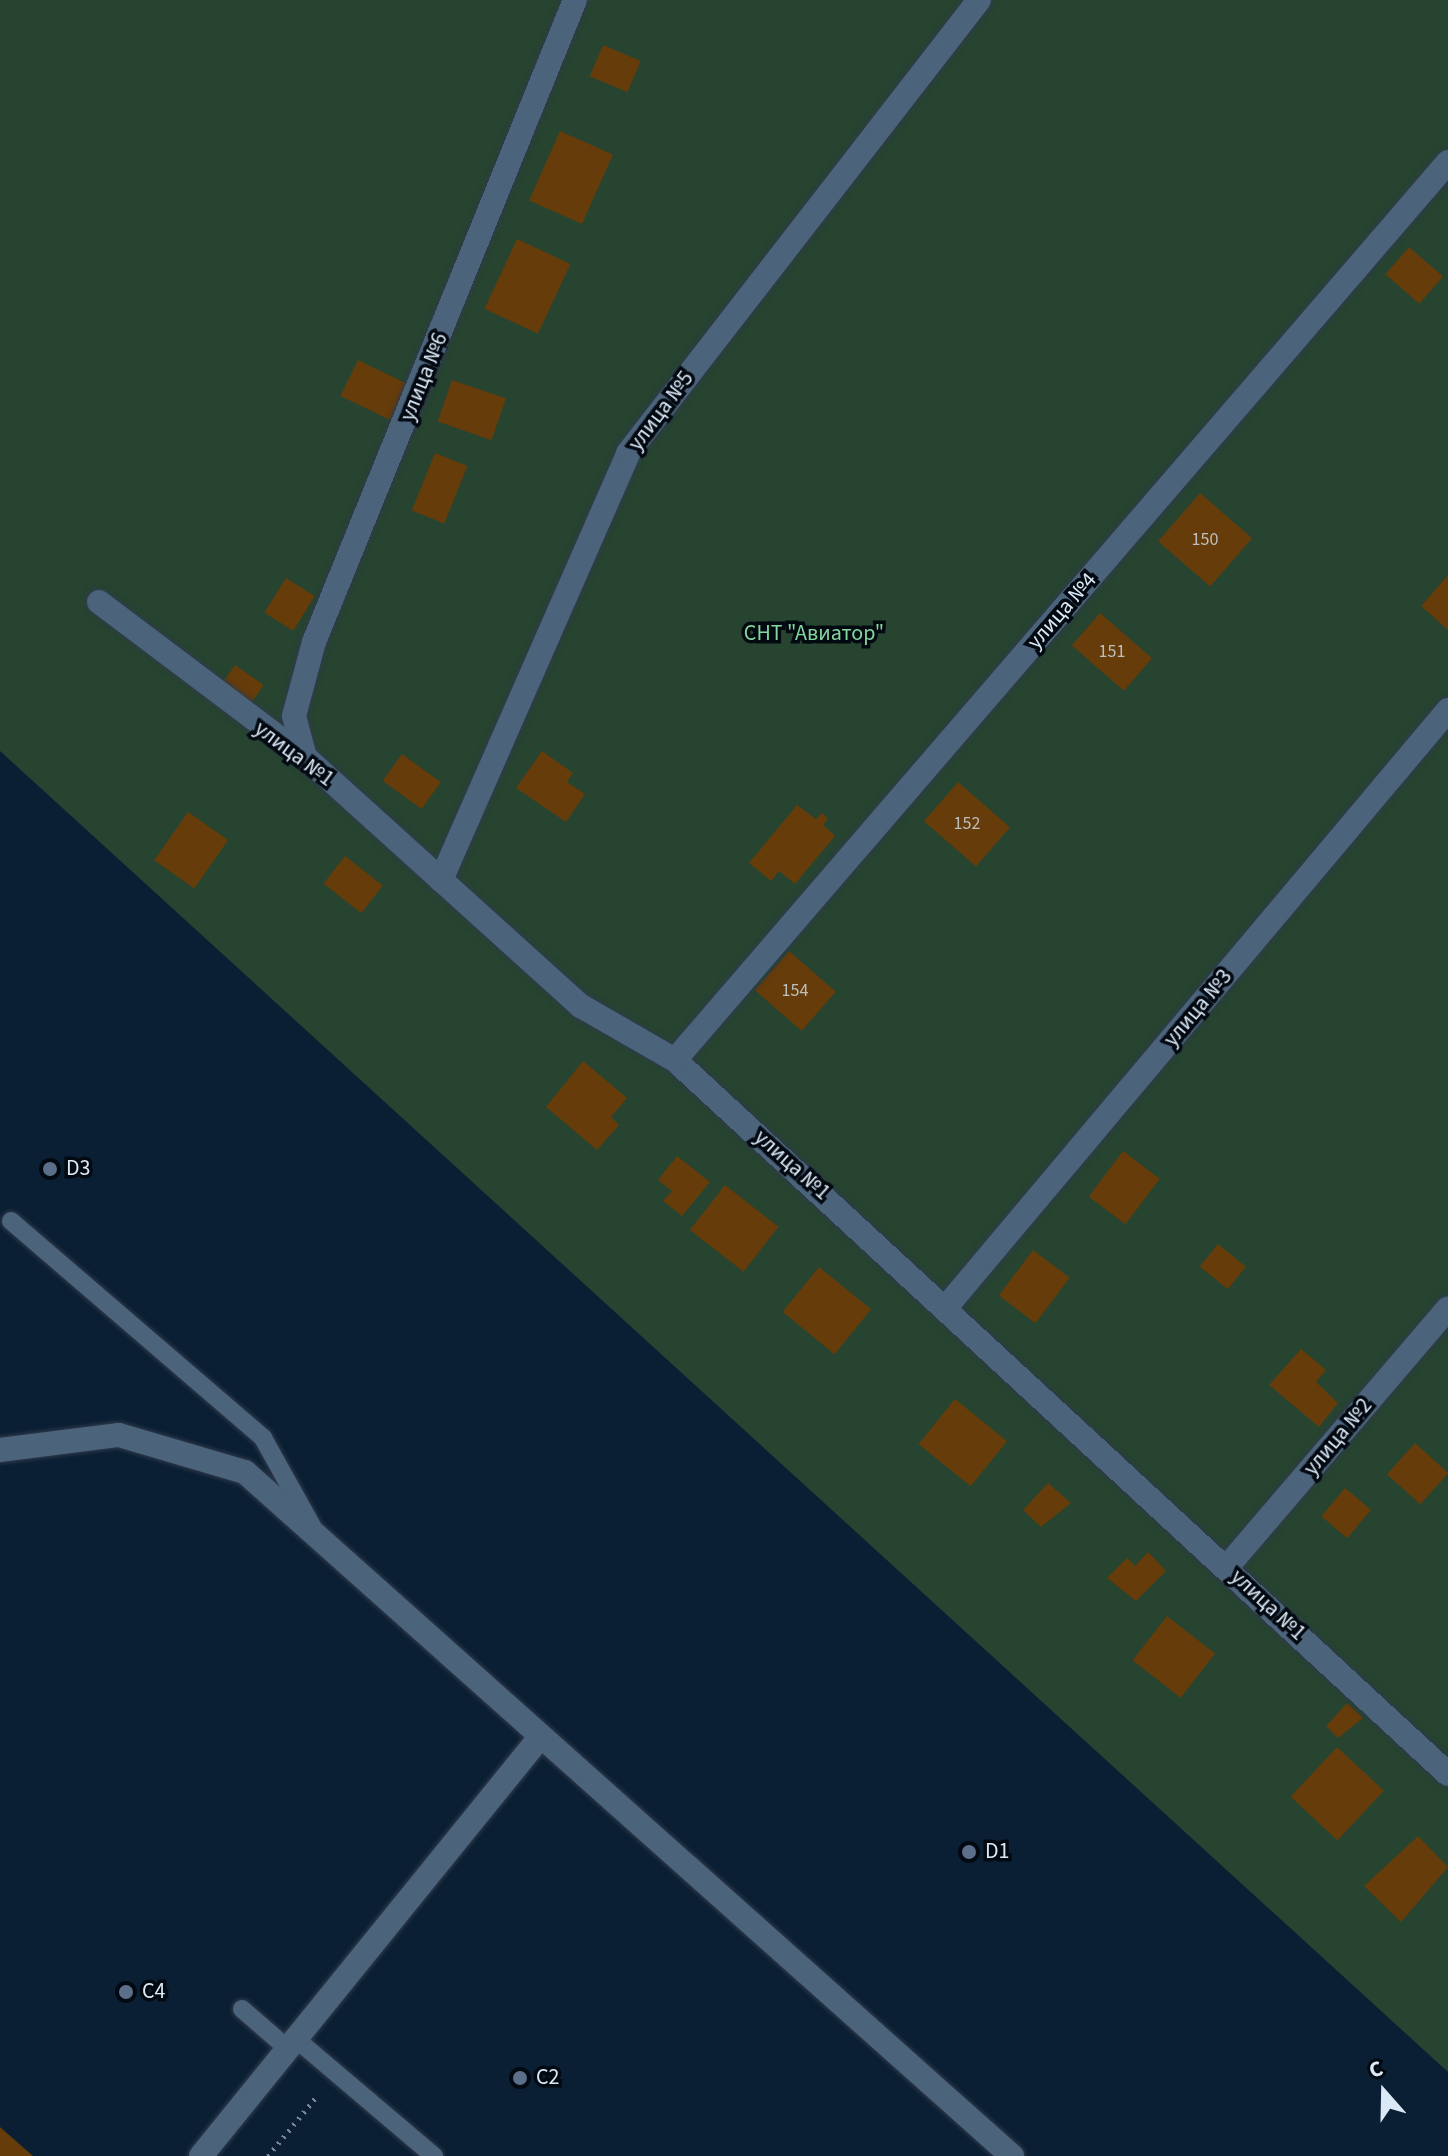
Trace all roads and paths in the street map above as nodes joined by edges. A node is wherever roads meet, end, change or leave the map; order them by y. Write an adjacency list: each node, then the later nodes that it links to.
1 (575, 0): 6 (street, улица №6)
2 (979, 0): 7 (street, улица №5)
3 (1448, 162): 8 (street, улица №4)
4 (99, 602): 6 (street, улица №1)
5 (1448, 710): 10 (street, улица №3)
6 (305, 757): 7 (street, улица №1)
7 (441, 880): 8 (street, улица №1)
8 (675, 1060): 10 (street, улица №1)
9 (11, 1221): 13 (lane)
10 (947, 1306): 14 (street, улица №1)
11 (1448, 1308): 14 (street, улица №2)
12 (0, 1450): 13 (street)
13 (318, 1537): 15 (street)
14 (1227, 1567): 16 (street, улица №1)
15 (541, 1736): 18 (street); 23 (street)
16 (1448, 1774)
17 (242, 2009): 18 (lane)
18 (292, 2044): 19 (lane); 20 (street)
19 (334, 2074): 21 (path); 22 (lane)
20 (201, 2156)
21 (268, 2156)
22 (434, 2156)
23 (1012, 2156)

